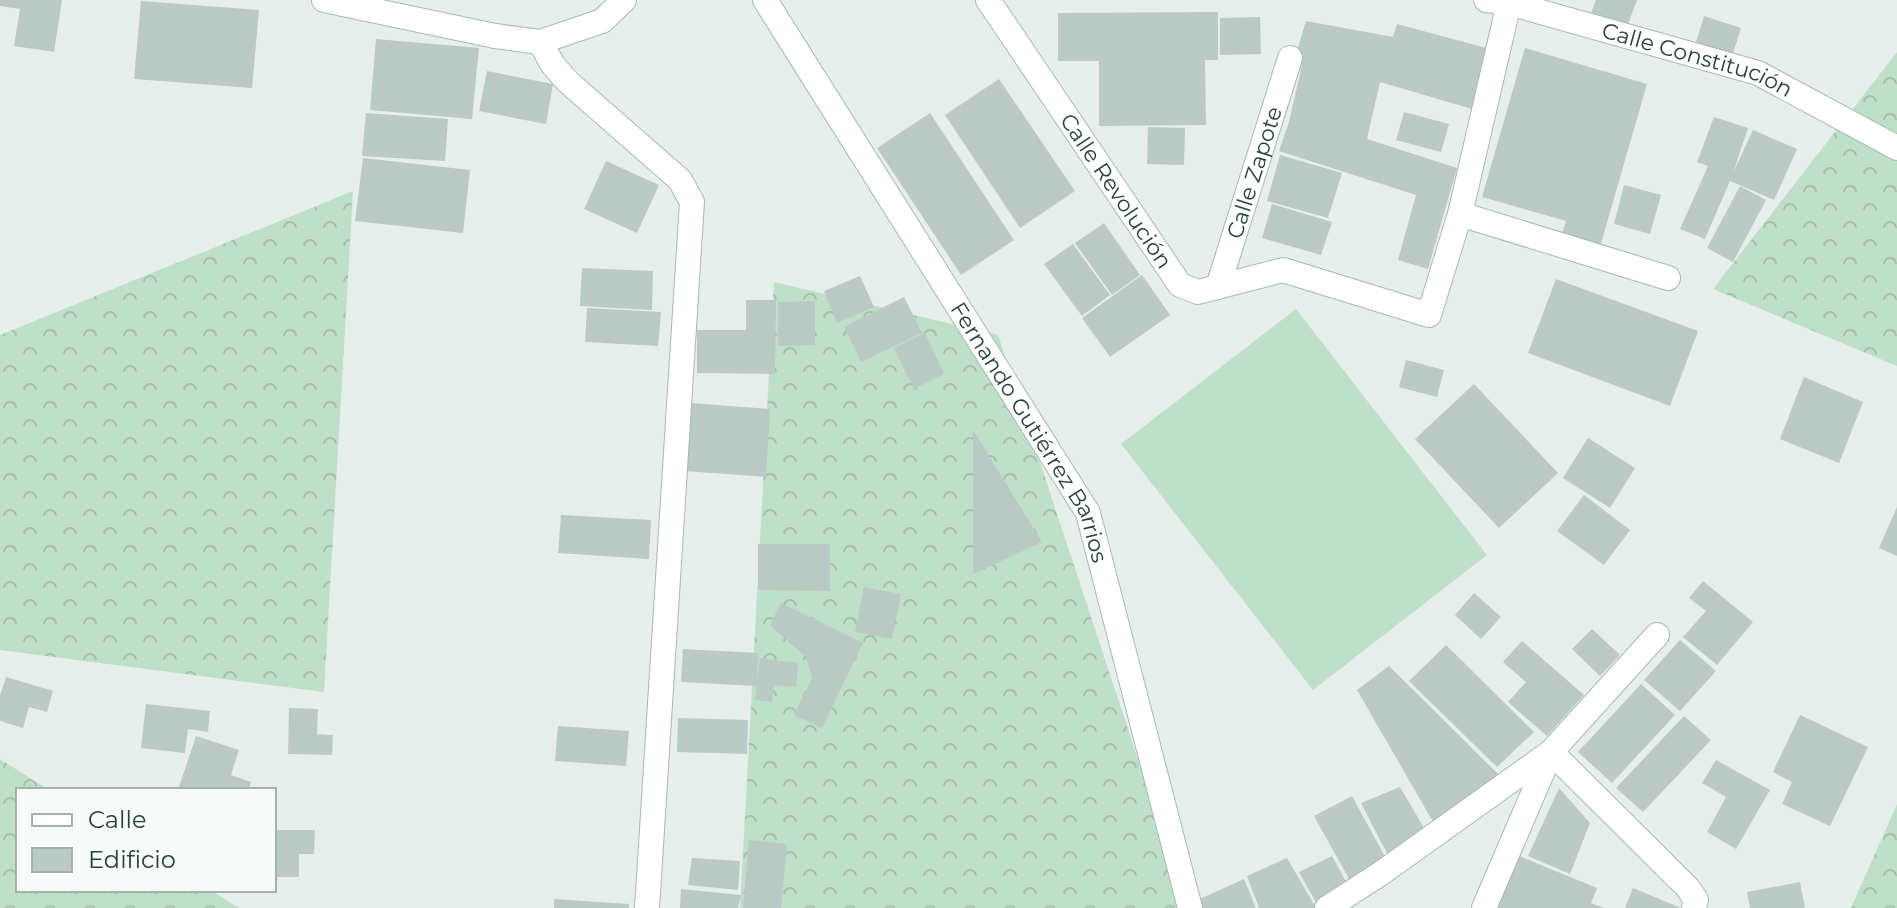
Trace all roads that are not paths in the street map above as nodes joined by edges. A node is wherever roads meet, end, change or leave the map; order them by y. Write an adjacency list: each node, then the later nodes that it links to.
1 (324, 0): 6 (street)
2 (624, 0): 6 (street)
3 (765, 0): 15 (street, Fernando Gutiérrez Barrios)
4 (988, 0): 11 (street, Calle Revolución)
5 (1498, 2): 8 (street, Calle Constitución); 9 (street)
6 (540, 42): 14 (street)
7 (1290, 58): 11 (street, Calle Zapote)
8 (1897, 148)
9 (1460, 214): 10 (street); 11 (street, Calle Revolución)
10 (1668, 278)
11 (1218, 287)
12 (1657, 635): 13 (street)
13 (1551, 752): 16 (street); 17 (street); 18 (street)
14 (647, 908)
15 (1190, 908)
16 (1327, 908)
17 (1484, 908)
18 (1694, 908)

